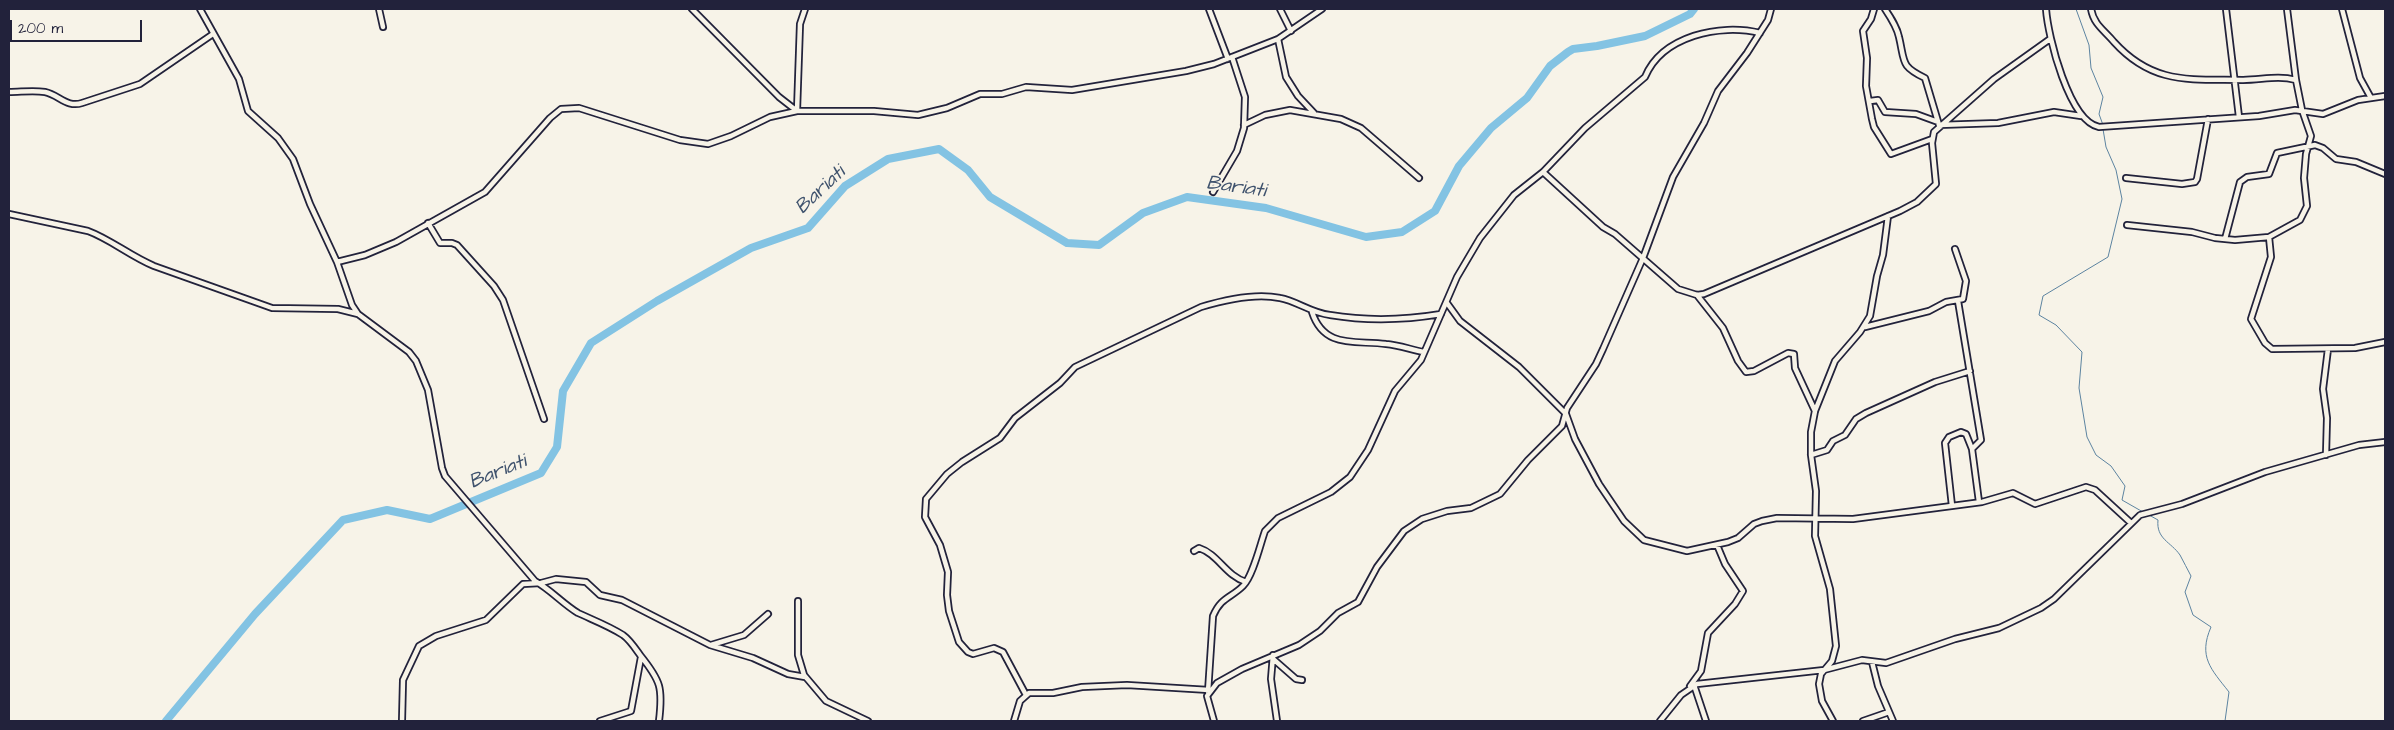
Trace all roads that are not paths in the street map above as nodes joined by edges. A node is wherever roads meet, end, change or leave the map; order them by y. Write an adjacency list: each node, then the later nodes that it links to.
1 (200, 9): 19 (street)
2 (379, 9): 16 (street)
3 (692, 9): 30 (street)
4 (805, 9): 30 (street)
5 (1209, 9): 22 (street)
6 (1280, 9): 17 (street)
7 (1322, 9): 17 (street)
8 (1771, 9): 18 (street)
9 (1874, 9): 28 (street)
10 (1885, 9): 35 (street)
11 (2046, 9): 20 (street)
12 (2091, 9): 23 (street)
13 (2226, 9): 23 (street)
14 (2287, 9): 24 (street)
15 (2342, 9): 27 (street)
16 (382, 27)
17 (1291, 31): 21 (street)
18 (1760, 33): 39 (street); 51 (street)
19 (213, 34): 25 (street); 52 (street)
20 (2050, 38): 32 (street); 35 (street)
21 (1278, 39): 22 (street); 31 (street)
22 (1230, 58): 30 (street); 36 (street)
23 (2234, 79): 24 (street); 33 (street)
24 (2296, 80): 29 (street)
25 (9, 92)
26 (2385, 96): 27 (street)
27 (2371, 98): 29 (street)
28 (1870, 101): 35 (street); 37 (street)
29 (2302, 110): 33 (street); 38 (street)
30 (797, 111): 46 (street)
31 (1314, 113): 36 (street); 41 (street)
32 (2081, 116): 34 (street); 35 (street)
33 (2238, 117): 34 (street)
34 (2208, 119): 42 (street)
35 (1939, 123): 37 (street)
36 (1244, 125): 43 (street)
37 (1932, 139): 45 (street)
38 (2307, 147): 40 (street); 48 (street); 49 (street)
39 (1543, 172): 51 (street); 55 (street)
40 (2385, 174)
41 (1419, 178)
42 (2126, 178)
43 (1213, 192)
44 (9, 214): 57 (street)
45 (1888, 216): 53 (street); 59 (street)
46 (428, 223): 52 (street); 66 (street)
47 (2127, 225): 49 (street)
48 (2269, 237): 49 (street); 61 (street)
49 (2225, 239)
50 (1955, 249): 54 (street)
51 (1643, 258): 53 (street); 65 (street)
52 (336, 262): 57 (street)
53 (1697, 295): 64 (street)
54 (1958, 301): 59 (street); 63 (street)
55 (1447, 303): 58 (street); 65 (street)
56 (1312, 312): 58 (street); 62 (street); 91 (street)
57 (358, 314): 78 (street)
58 (1441, 314): 62 (street)
59 (1864, 327): 64 (street)
60 (2385, 342): 61 (street)
61 (2328, 349): 70 (street)
62 (1424, 352): 77 (street)
63 (1970, 371): 68 (street); 69 (street)
64 (1815, 411): 69 (street)
65 (1566, 414): 75 (street); 83 (street)
66 (544, 419)
67 (2385, 442): 70 (street)
68 (1972, 449): 71 (street); 72 (street)
69 (1811, 455): 73 (street)
70 (2326, 455): 74 (street)
71 (1980, 502): 72 (street); 74 (street)
72 (1952, 506): 73 (street)
73 (1815, 519): 75 (street); 85 (street)
74 (2131, 523): 84 (street)
75 (1717, 545): 89 (street)
76 (1194, 551): 77 (street)
77 (1246, 582): 90 (street)
78 (538, 583): 81 (street); 82 (street); 93 (street)
79 (798, 601): 86 (street)
80 (768, 614): 81 (street)
81 (710, 645): 86 (street)
82 (642, 657): 94 (street); 95 (street)
83 (1272, 657): 87 (street); 90 (street); 99 (street)
84 (1872, 662): 85 (street); 92 (street)
85 (1824, 670): 88 (street); 102 (street)
86 (805, 677): 96 (street)
87 (1302, 680)
88 (1694, 685): 89 (street); 101 (street)
89 (1688, 689): 100 (street)
90 (1209, 691): 91 (street); 98 (street)
91 (1026, 694): 97 (street)
92 (1889, 712): 103 (street); 104 (street)
93 (402, 721)
94 (600, 721)
95 (659, 721)
96 (868, 721)
97 (1014, 721)
98 (1214, 721)
99 (1277, 721)
100 (1660, 721)
101 (1706, 721)
102 (1833, 721)
103 (1862, 721)
104 (1894, 721)

